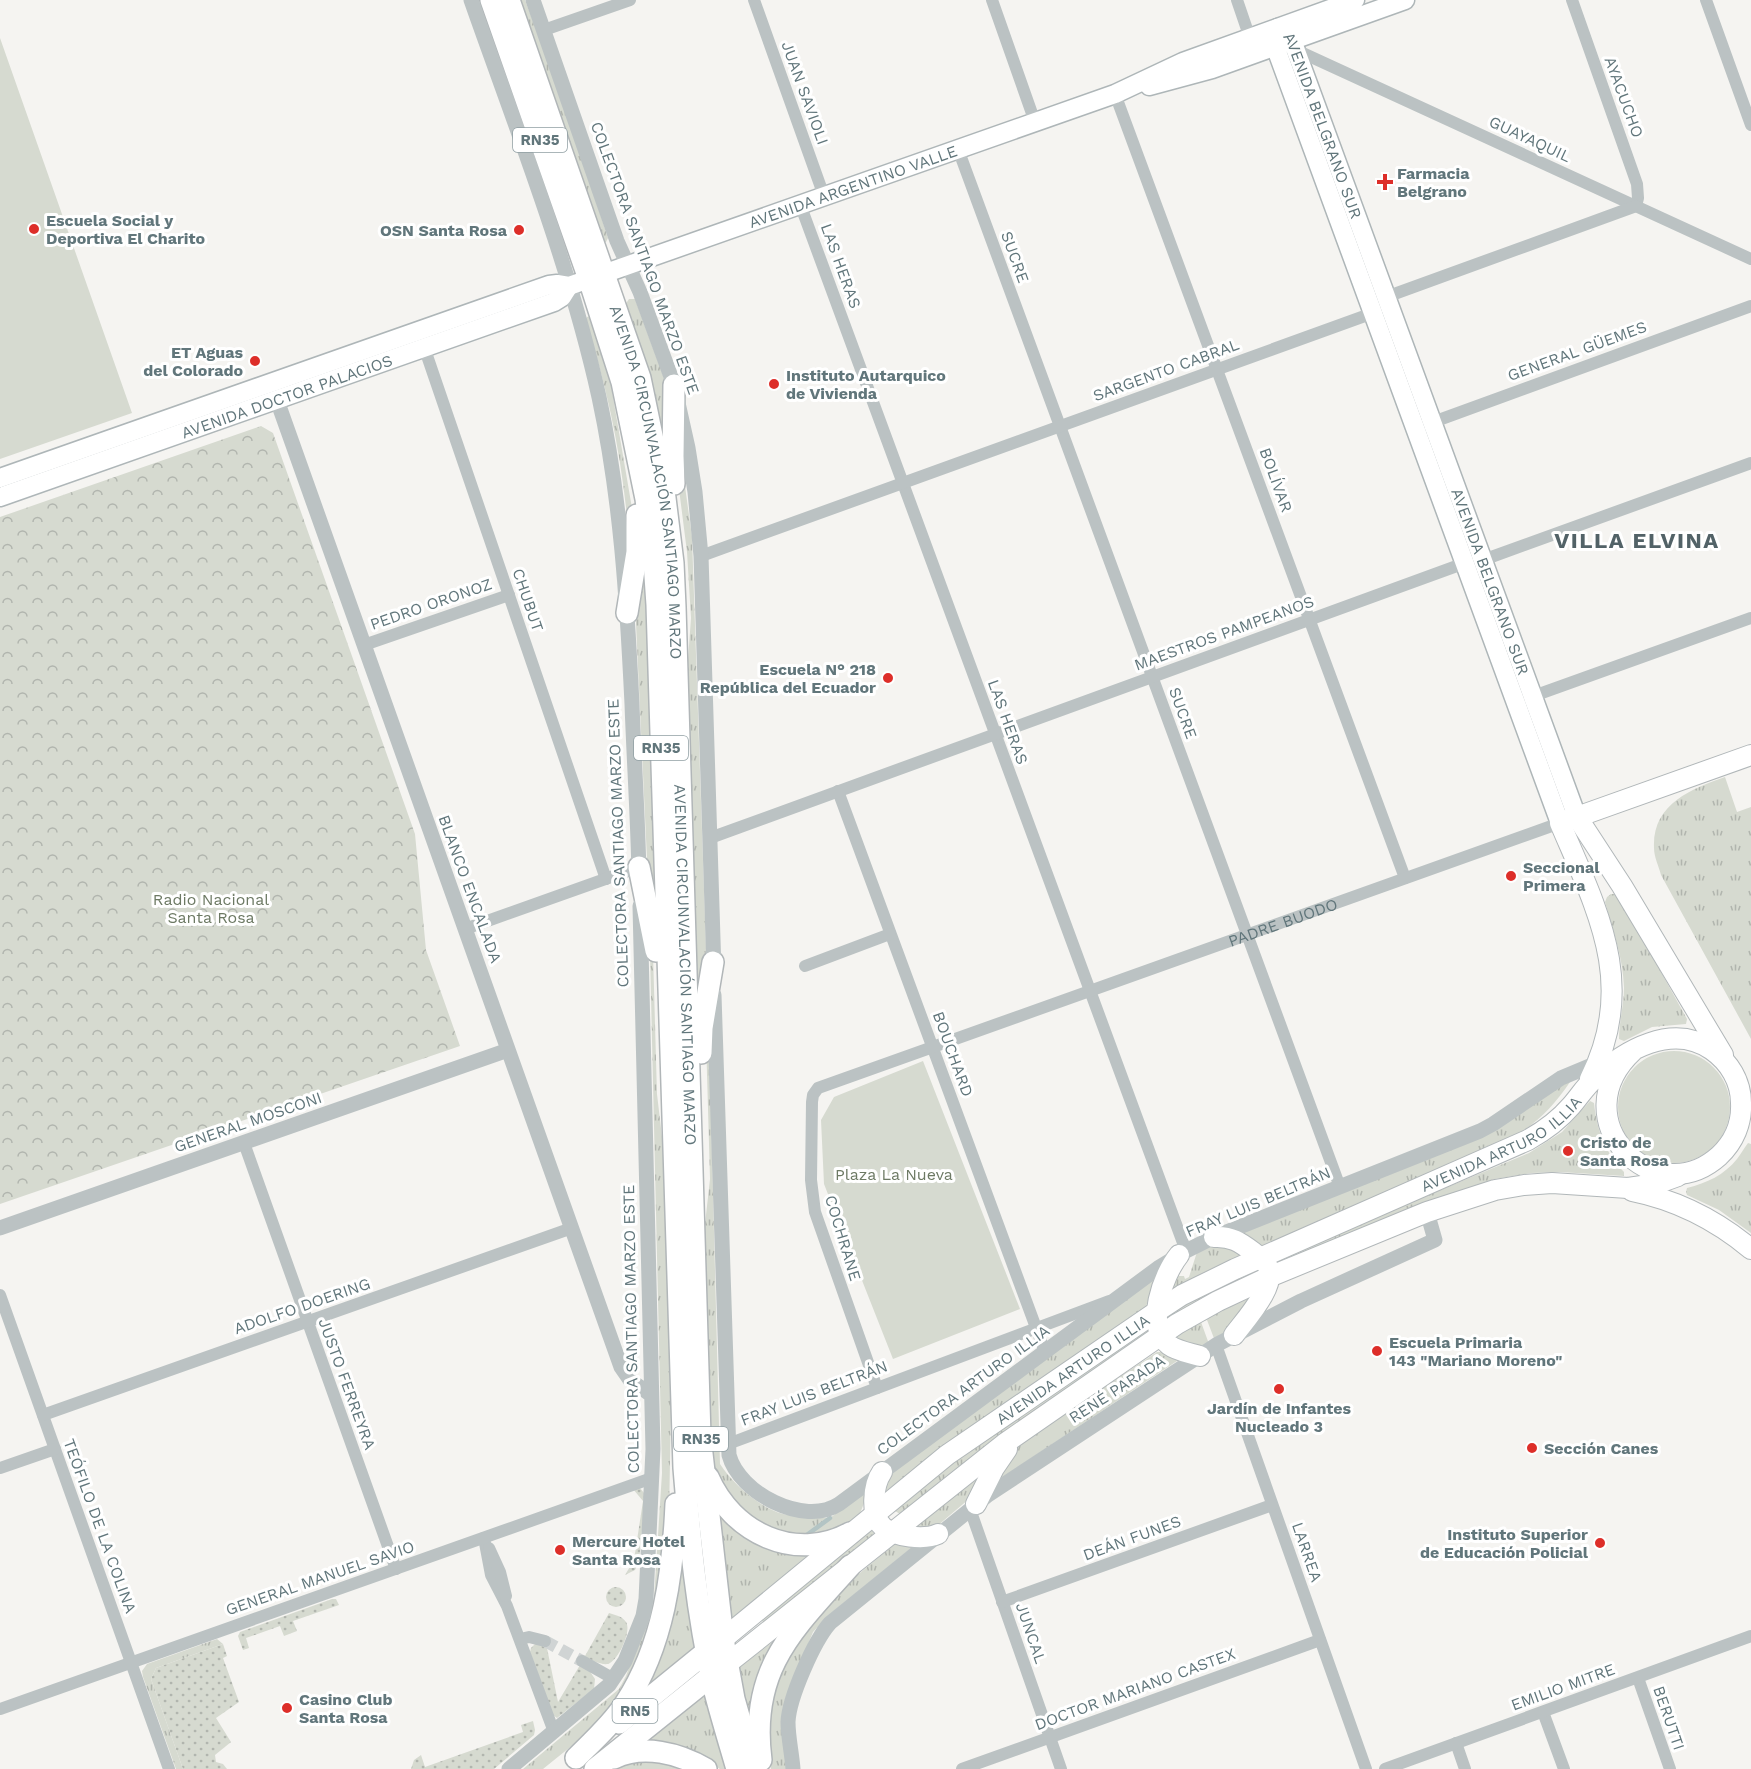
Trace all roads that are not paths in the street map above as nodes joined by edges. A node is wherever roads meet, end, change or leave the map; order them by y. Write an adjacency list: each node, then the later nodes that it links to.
1 (471, 0): 26 (street, COLECTORA SANTIAGO MARZO ESTE)
2 (491, 0): 26 (highway, AVENIDA CIRCUNVALACIÓN SANTIAGO MARZO / RN35)
3 (509, 0): 26 (highway, AVENIDA CIRCUNVALACIÓN SANTIAGO MARZO / RN35)
4 (533, 0): 14 (street, COLECTORA SANTIAGO MARZO ESTE)
5 (630, 0): 14 (street)
6 (754, 0): 21 (street, JUAN SAVIOLI)
7 (992, 0): 18 (street)
8 (1237, 0): 15 (street)
9 (1355, 0): 13 (main road, AVENIDA ARGENTINO VALLE)
10 (1405, 0): 16 (main road, AVENIDA ARGENTINO VALLE)
11 (1572, 0): 23 (street, AYACUCHO)
12 (1706, 0): 19 (street)
13 (1278, 28): 15 (main road, AVENIDA ARGENTINO VALLE); 16 (main road, AVENIDA BELGRANO SUR)
14 (544, 30): 25 (street, COLECTORA SANTIAGO MARZO ESTE)
15 (1253, 45): 16 (main road, AVENIDA ARGENTINO VALLE); 17 (main road, AVENIDA ARGENTINO VALLE)
16 (1288, 46): 23 (street, GUAYAQUIL); 27 (main road, AVENIDA BELGRANO SUR); 29 (main road, AVENIDA BELGRANO SUR)
17 (1115, 94): 18 (main road, AVENIDA ARGENTINO VALLE); 32 (street, BOLÍVAR)
18 (1035, 122): 20 (main road, AVENIDA ARGENTINO VALLE)
19 (1751, 125)
20 (958, 149): 21 (main road, AVENIDA ARGENTINO VALLE); 35 (street, SUCRE)
21 (824, 196): 22 (main road, AVENIDA ARGENTINO VALLE)
22 (800, 204): 25 (main road, AVENIDA ARGENTINO VALLE); 39 (street, LAS HERAS)
23 (1635, 206): 24 (street, GUAYAQUIL); 27 (street, SARGENTO CABRAL)
24 (1751, 259)
25 (627, 265): 26 (main road, AVENIDA ARGENTINO VALLE); 33 (street, COLECTORA SANTIAGO MARZO ESTE)
26 (588, 280): 30 (highway, AVENIDA CIRCUNVALACIÓN SANTIAGO MARZO / RN35); 31 (main road, AVENIDA DOCTOR PALACIOS); 44 (street, COLECTORA SANTIAGO MARZO ESTE); 49 (highway, AVENIDA CIRCUNVALACIÓN SANTIAGO MARZO / RN35)
27 (1386, 297): 29 (street, SARGENTO CABRAL); 36 (main road, AVENIDA BELGRANO SUR)
28 (1751, 306): 36 (street, GENERAL GÜEMES)
29 (1373, 312): 32 (street, SARGENTO CABRAL); 36 (main road, AVENIDA BELGRANO SUR)
30 (608, 334): 44 (highway); 75 (highway, AVENIDA CIRCUNVALACIÓN SANTIAGO MARZO / RN35)
31 (421, 339): 34 (main road, AVENIDA DOCTOR PALACIOS); 43 (street, CHUBUT)
32 (1217, 369): 35 (street, SARGENTO CABRAL); 46 (street, BOLÍVAR)
33 (674, 385): 41 (street, COLECTORA SANTIAGO MARZO ESTE); 49 (highway)
34 (274, 391): 38 (main road, AVENIDA DOCTOR PALACIOS); 40 (main road, AVENIDA DOCTOR PALACIOS); 47 (street, BLANCO ENCALADA)
35 (1060, 426): 39 (street, SARGENTO CABRAL); 48 (street, SUCRE)
36 (1424, 426): 42 (main road, AVENIDA BELGRANO SUR)
37 (1751, 463): 42 (street, MAESTROS PAMPEANOS)
38 (0, 478)
39 (903, 483): 41 (street, SARGENTO CABRAL); 51 (street, LAS HERAS)
40 (0, 497)
41 (701, 556): 55 (street, COLECTORA SANTIAGO MARZO ESTE)
42 (1474, 562): 46 (street, MAESTROS PAMPEANOS); 50 (main road, AVENIDA BELGRANO SUR)
43 (508, 595): 47 (street, PEDRO ORONOZ); 58 (street, CHUBUT)
44 (627, 613): 56 (street, COLECTORA SANTIAGO MARZO ESTE)
45 (1751, 618): 50 (street)
46 (1310, 620): 48 (street, MAESTROS PAMPEANOS); 57 (street, BOLÍVAR)
47 (364, 645): 59 (street, BLANCO ENCALADA)
48 (1152, 677): 51 (street, MAESTROS PAMPEANOS); 61 (street, SUCRE)
49 (678, 699): 85 (highway, AVENIDA CIRCUNVALACIÓN SANTIAGO MARZO / RN35)
50 (1524, 699): 54 (main road, AVENIDA BELGRANO SUR)
51 (995, 734): 53 (street, MAESTROS PAMPEANOS); 64 (street, LAS HERAS)
52 (1751, 754): 54 (main road, PADRE BUODO)
53 (838, 791): 55 (street, MAESTROS PAMPEANOS); 60 (street, BOUCHARD)
54 (1568, 820): 57 (street, PADRE BUODO); 68 (main road, AVENIDA BELGRANO SUR); 69 (main road, AVENIDA BELGRANO SUR)
55 (710, 838): 62 (street, COLECTORA SANTIAGO MARZO ESTE)
56 (639, 867): 58 (street); 75 (highway); 100 (street, COLECTORA SANTIAGO MARZO ESTE)
57 (1405, 878): 61 (street, PADRE BUODO)
58 (606, 879): 59 (street)
59 (465, 929): 66 (street, BLANCO ENCALADA)
60 (891, 934): 63 (street); 65 (street, BOUCHARD)
61 (1247, 934): 64 (street, PADRE BUODO); 78 (street, SUCRE)
62 (714, 962): 85 (highway); 104 (street, COLECTORA SANTIAGO MARZO ESTE)
63 (805, 966)
64 (1090, 990): 65 (street, PADRE BUODO); 87 (street, LAS HERAS)
65 (932, 1046): 70 (street, PADRE BUODO); 94 (street, BOUCHARD)
66 (508, 1050): 73 (street, GENERAL MOSCONI); 83 (street, BLANCO ENCALADA)
67 (1633, 1052): 68 (main road, AVENIDA ARTURO ILLIA); 69 (main road, AVENIDA ARTURO ILLIA); 71 (main road, AVENIDA ARTURO ILLIA)
68 (1601, 1065): 71 (main road, AVENIDA BELGRANO SUR); 78 (street, FRAY LUIS BELTRÁN); 88 (main road, AVENIDA ARTURO ILLIA)
69 (1734, 1075): 72 (main road); 76 (main road, AVENIDA ARTURO ILLIA)
70 (815, 1091): 99 (street, COCHRANE)
71 (1606, 1100): 74 (main road, AVENIDA ARTURO ILLIA)
72 (1751, 1112)
73 (244, 1143): 82 (street, GENERAL MOSCONI); 93 (street, JUSTO FERREYRA)
74 (1625, 1153): 76 (main road, AVENIDA ARTURO ILLIA); 77 (main road)
75 (674, 1167): 101 (highway, AVENIDA CIRCUNVALACIÓN SANTIAGO MARZO / RN35)
76 (1696, 1169): 77 (main road, AVENIDA ARTURO ILLIA)
77 (1656, 1184): 79 (main road, AVENIDA ARTURO ILLIA); 80 (main road)
78 (1340, 1187): 84 (street, FRAY LUIS BELTRÁN)
79 (1618, 1188): 80 (main road); 81 (main road, AVENIDA ARTURO ILLIA)
80 (1683, 1206): 86 (main road)
81 (1427, 1212): 89 (main road, AVENIDA ARTURO ILLIA); 96 (street, RENÉ PARADA)
82 (0, 1228)
83 (572, 1228): 93 (street, ADOLFO DOERING); 100 (street, BLANCO ENCALADA)
84 (1214, 1237): 87 (street, FRAY LUIS BELTRÁN); 88 (main road)
85 (694, 1238): 106 (highway, AVENIDA CIRCUNVALACIÓN SANTIAGO MARZO / RN35)
86 (1751, 1249)
87 (1182, 1253): 91 (street, FRAY LUIS BELTRÁN); 92 (main road)
88 (1260, 1257): 89 (main road); 92 (main road, AVENIDA ARTURO ILLIA)
89 (1269, 1277): 95 (main road, AVENIDA ARTURO ILLIA); 96 (main road)
90 (0, 1295): 102 (street, TEÓFILO DE LA COLINA)
91 (1119, 1297): 94 (street, FRAY LUIS BELTRÁN); 98 (street, COLECTORA ARTURO ILLIA)
92 (1156, 1312): 95 (main road); 113 (main road, AVENIDA ARTURO ILLIA)
93 (307, 1321): 102 (street, ADOLFO DOERING); 119 (street, JUSTO FERREYRA)
94 (1036, 1328): 98 (street, BOUCHARD); 99 (street, FRAY LUIS BELTRÁN)
95 (1161, 1335): 97 (main road); 103 (main road, AVENIDA ARTURO ILLIA)
96 (1234, 1335): 97 (street, RENÉ PARADA)
97 (1208, 1351): 110 (street, LARREA); 111 (street, RENÉ PARADA)
98 (1045, 1352): 108 (street, COLECTORA ARTURO ILLIA)
99 (877, 1388): 104 (street, FRAY LUIS BELTRÁN)
100 (651, 1395): 109 (street, COLECTORA SANTIAGO MARZO ESTE)
101 (681, 1407): 125 (highway, AVENIDA CIRCUNVALACIÓN SANTIAGO MARZO / RN35); 136 (highway)
102 (42, 1414): 105 (street, TEÓFILO DE LA COLINA)
103 (1018, 1435): 111 (main road); 114 (main road, AVENIDA ARTURO ILLIA)
104 (728, 1444): 112 (street, COLECTORA SANTIAGO MARZO ESTE)
105 (55, 1449): 107 (street); 127 (street, TEÓFILO DE LA COLINA)
106 (703, 1466): 115 (highway); 125 (highway, AVENIDA CIRCUNVALACIÓN SANTIAGO MARZO / RN35)
107 (0, 1468)
108 (882, 1472): 112 (street, COLECTORA ARTURO ILLIA); 113 (main road)
109 (652, 1478): 117 (street, GENERAL MANUEL SAVIO); 130 (street, COLECTORA SANTIAGO MARZO ESTE)
110 (1272, 1505): 120 (street, DEÁN FUNES); 123 (street, LARREA)
111 (973, 1506): 116 (street, RENÉ PARADA); 120 (street, JUNCAL)
112 (827, 1510)
113 (877, 1512): 114 (main road); 115 (main road, AVENIDA ARTURO ILLIA)
114 (892, 1532): 116 (main road); 118 (main road, AVENIDA ARTURO ILLIA)
115 (850, 1533): 125 (main road, AVENIDA ARTURO ILLIA)
116 (938, 1534): 144 (street, RENÉ PARADA)
117 (484, 1538): 119 (street, GENERAL MANUEL SAVIO); 122 (street)
118 (850, 1566): 128 (main road, AVENIDA ARTURO ILLIA); 143 (highway)
119 (396, 1569): 127 (street, GENERAL MANUEL SAVIO)
120 (1002, 1602): 134 (street, JUNCAL)
121 (1751, 1636): 129 (street, EMILIO MITRE)
122 (520, 1639): 124 (street); 133 (street)
123 (1320, 1640): 134 (street, DOCTOR MARIANO CASTEX); 147 (street, LARREA)
124 (545, 1641)
125 (714, 1645): 128 (highway, AVENIDA CIRCUNVALACIÓN SANTIAGO MARZO / RN35); 136 (highway, AVENIDA ARTURO ILLIA / RN5)
126 (582, 1661): 130 (street)
127 (131, 1663): 131 (street, GENERAL MANUEL SAVIO); 137 (street, TEÓFILO DE LA COLINA)
128 (719, 1670): 139 (highway, AVENIDA ARTURO ILLIA / RN5); 141 (highway, AVENIDA CIRCUNVALACIÓN SANTIAGO MARZO / RN35); 142 (highway, AVENIDA CIRCUNVALACIÓN SANTIAGO MARZO / RN35)
129 (1638, 1678): 132 (street, EMILIO MITRE); 151 (street, BERUTTI)
130 (614, 1679): 133 (street, COLECTORA SANTIAGO MARZO ESTE)
131 (0, 1709)
132 (1544, 1712): 135 (street, EMILIO MITRE); 150 (street)
133 (554, 1732): 138 (street)
134 (1050, 1737): 145 (street, DOCTOR MARIANO CASTEX); 146 (street, JUNCAL)
135 (1456, 1743): 148 (street, EMILIO MITRE); 149 (street)
136 (569, 1764)
137 (169, 1769)
138 (509, 1769)
139 (595, 1769): 140 (highway)
140 (706, 1769)
141 (737, 1769)
142 (754, 1769)
143 (763, 1769)
144 (793, 1769)
145 (962, 1769)
146 (1061, 1769)
147 (1366, 1769)
148 (1385, 1769)
149 (1465, 1769)
150 (1564, 1769)
151 (1670, 1769)

